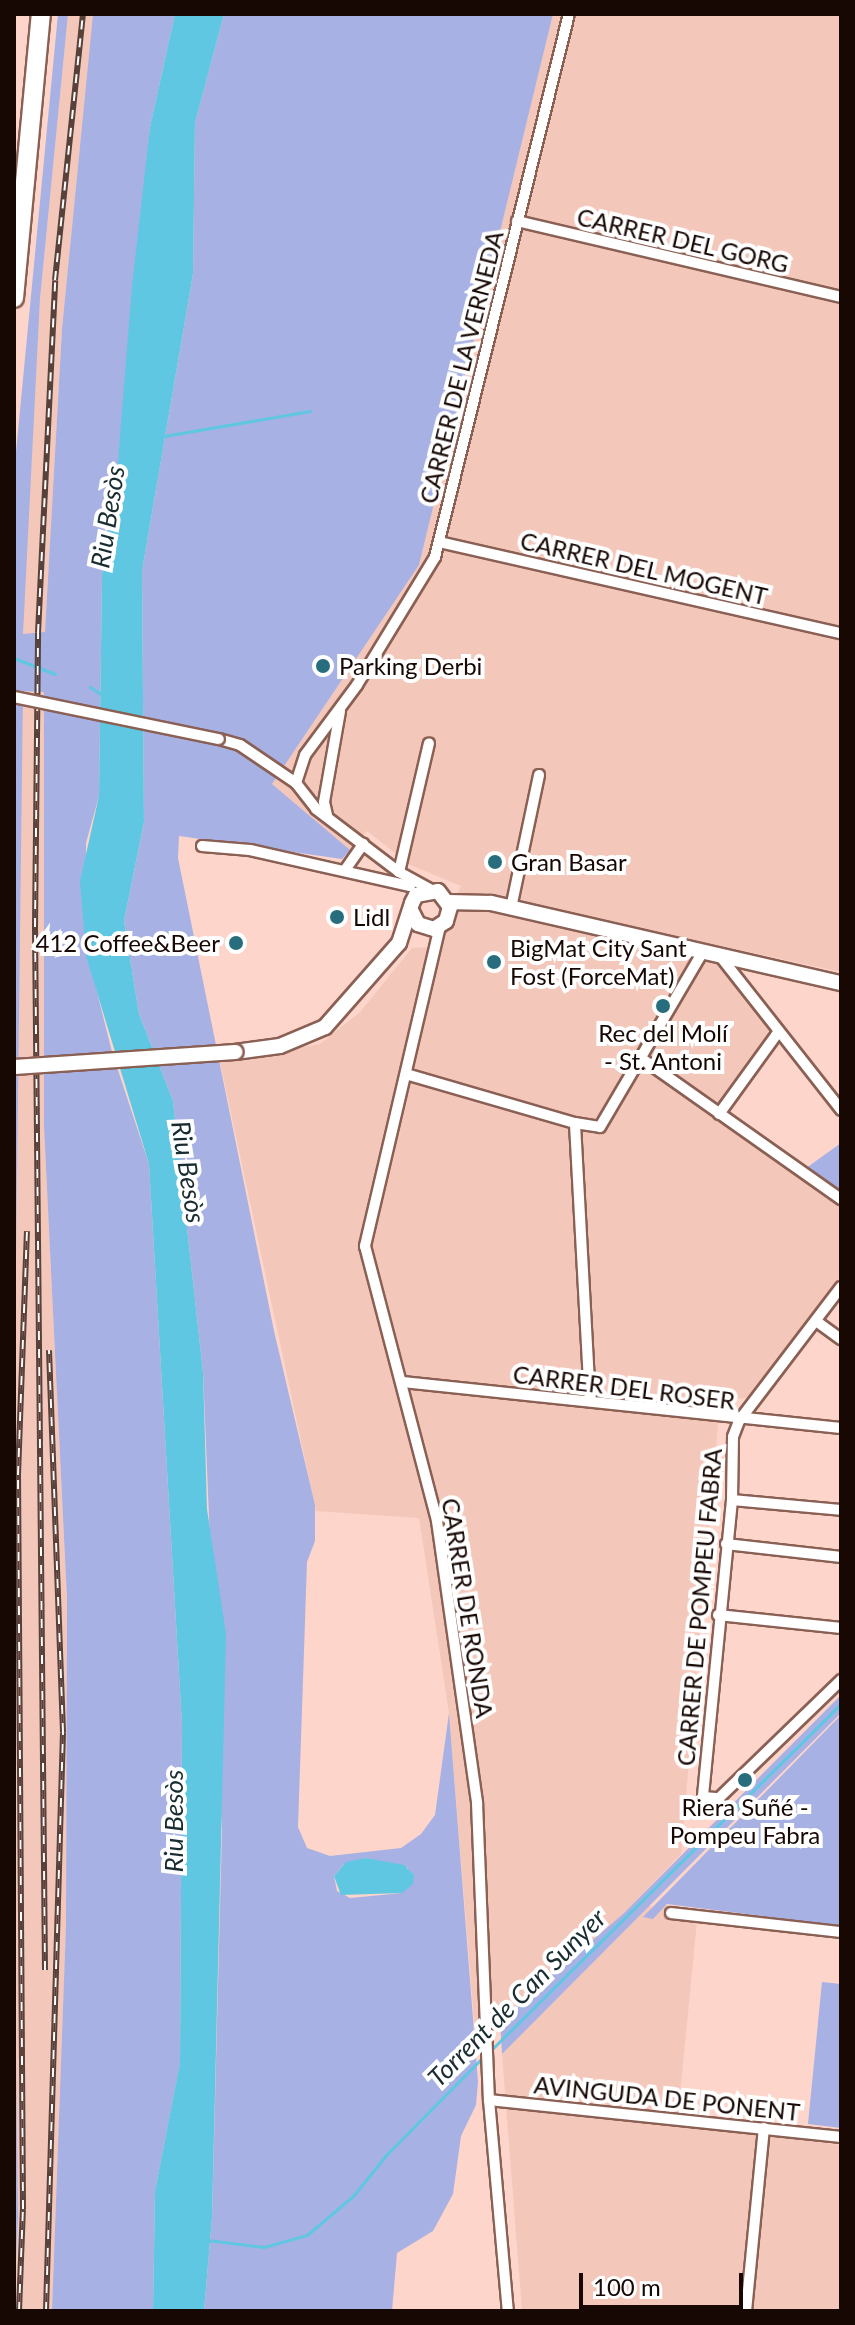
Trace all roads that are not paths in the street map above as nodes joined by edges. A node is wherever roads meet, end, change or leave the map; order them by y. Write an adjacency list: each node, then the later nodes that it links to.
1 (41, 14): 5 (highway)
2 (569, 14): 3 (street, CARRER DE LA VERNEDA)
3 (517, 221): 4 (street, CARRER DEL GORG); 6 (street, CARRER DE LA VERNEDA)
4 (841, 297)
5 (14, 298)
6 (439, 542): 7 (street, CARRER DEL MOGENT); 9 (street, CARRER DE LA VERNEDA)
7 (841, 633)
8 (14, 697): 14 (street, bridge)
9 (340, 708): 10 (street, CARRER DE LA VERNEDA); 12 (street, CARRER DE LA VERNEDA)
10 (317, 739): 12 (street); 14 (street, CARRER DE LA VERNEDA)
11 (429, 743): 19 (street)
12 (334, 757): 15 (street, CARRER DE LA VERNEDA)
13 (539, 775): 23 (street)
14 (296, 783): 15 (street)
15 (327, 815): 16 (street)
16 (363, 844): 18 (street); 19 (street)
17 (202, 846): 18 (street)
18 (345, 870): 21 (street)
19 (399, 872): 20 (street); 21 (street)
20 (431, 890): 21 (street); 22 (street)
21 (413, 891): 24 (street)
22 (448, 902): 23 (street); 25 (street)
23 (511, 908): 28 (street)
24 (411, 910): 26 (street); 27 (street)
25 (440, 926): 26 (street); 34 (street, CARRER DE RONDA)
26 (424, 928): 27 (street)
27 (399, 943): 33 (street, bridge)
28 (702, 953): 29 (street); 32 (street)
29 (720, 956): 30 (street); 31 (street)
30 (841, 983)
31 (779, 1031): 35 (street); 36 (street)
32 (641, 1058): 36 (street); 37 (street)
33 (14, 1067)
34 (406, 1074): 37 (street); 42 (street, CARRER DE RONDA)
35 (841, 1110)
36 (719, 1114): 38 (street)
37 (575, 1123): 43 (street)
38 (841, 1199)
39 (841, 1287): 40 (street)
40 (816, 1321): 41 (street); 44 (street)
41 (841, 1339)
42 (403, 1382): 43 (street, CARRER DEL ROSER); 55 (street, CARRER DE RONDA)
43 (590, 1401): 44 (street, CARRER DEL ROSER)
44 (739, 1421): 45 (street, CARRER DEL ROSER); 46 (street, CARRER DE POMPEU FABRA)
45 (841, 1428)
46 (732, 1500): 47 (street); 48 (street, CARRER DE POMPEU FABRA)
47 (841, 1510)
48 (726, 1544): 49 (street); 50 (street, CARRER DE POMPEU FABRA)
49 (841, 1557)
50 (718, 1615): 51 (street); 52 (street, CARRER DE POMPEU FABRA)
51 (841, 1628)
52 (841, 1680)
53 (671, 1913): 54 (street)
54 (841, 1932)
55 (489, 2100): 56 (street, AVINGUDA DE PONENT); 58 (street, CARRER DE RONDA)
56 (764, 2128): 57 (street, AVINGUDA DE PONENT); 59 (street)
57 (841, 2137)
58 (508, 2311)
59 (746, 2311)

